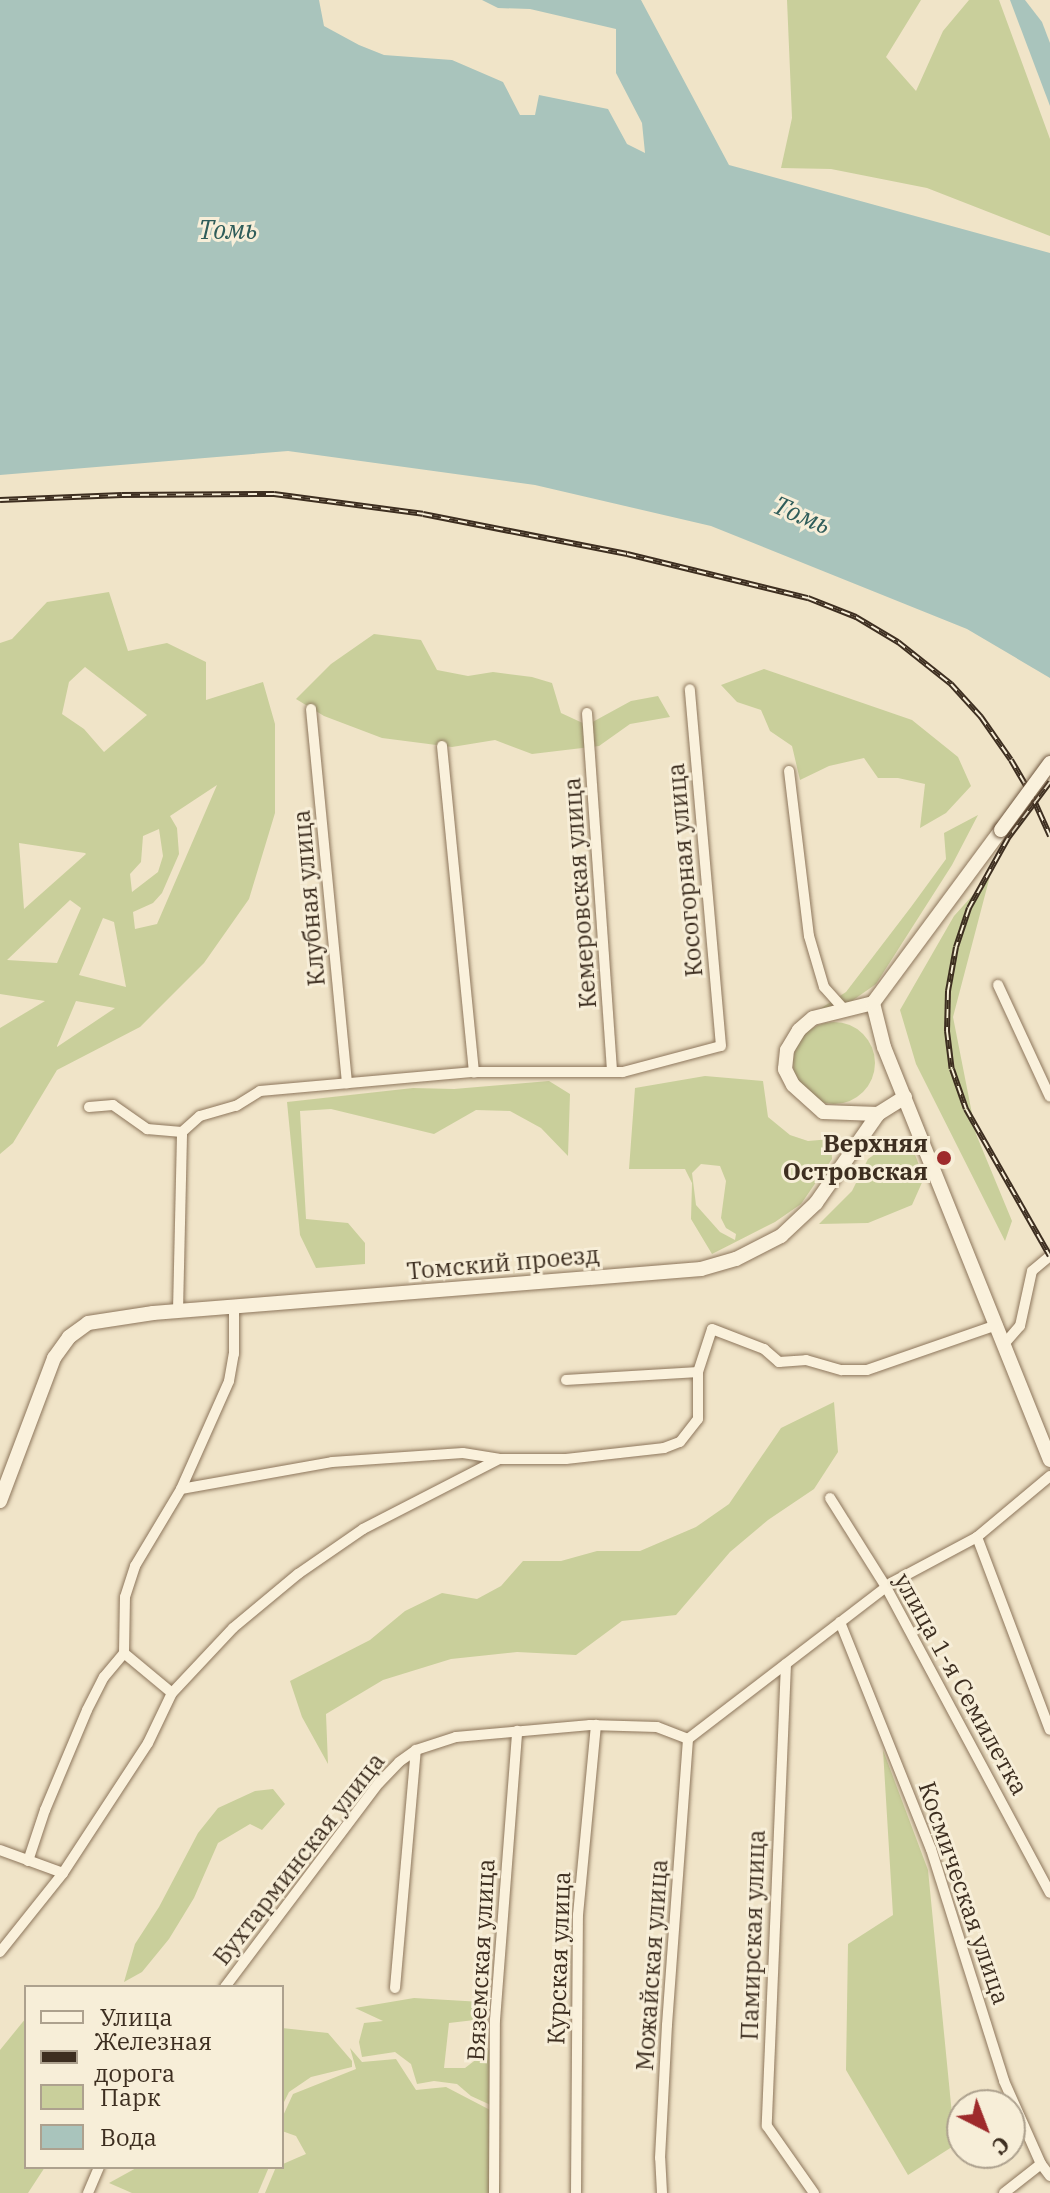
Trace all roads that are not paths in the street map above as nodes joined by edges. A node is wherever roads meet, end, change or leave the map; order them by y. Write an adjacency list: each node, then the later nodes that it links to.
1 (690, 689): 10 (street, Косогорная улица)
2 (311, 709): 12 (street, Клубная улица)
3 (587, 713): 10 (street, Кемеровская улица)
4 (442, 746): 11 (street)
5 (1050, 763): 8 (main road, bridge)
6 (789, 771): 9 (street)
7 (998, 985): 14 (street)
8 (873, 1003): 9 (main road); 13 (main road)
9 (844, 1009): 16 (main road)
10 (614, 1070): 11 (street)
11 (474, 1072): 12 (street)
12 (347, 1083): 17 (street)
13 (905, 1097): 16 (main road); 21 (main road)
14 (1050, 1097)
15 (89, 1107): 17 (street)
16 (878, 1114): 19 (main road, Томский проезд)
17 (182, 1132): 20 (street)
18 (1050, 1256): 22 (street)
19 (234, 1307): 20 (main road, Томский проезд); 28 (street)
20 (178, 1311): 30 (main road, Томский проезд)
21 (997, 1325): 22 (main road); 23 (street)
22 (1005, 1343): 26 (main road)
23 (698, 1372): 24 (street); 25 (street)
24 (566, 1380)
25 (499, 1459): 28 (street); 36 (street)
26 (1050, 1460)
27 (1050, 1476): 31 (street)
28 (181, 1489): 34 (street)
29 (830, 1498): 32 (street, улица 1-я Семилетка)
30 (0, 1501)
31 (977, 1537): 32 (street); 38 (street)
32 (886, 1587): 33 (street); 45 (street, улица 1-я Семилетка)
33 (840, 1622): 35 (street); 51 (street, Космическая улица)
34 (124, 1653): 36 (street); 43 (street)
35 (786, 1664): 40 (street); 58 (street, Памирская улица)
36 (172, 1693): 46 (street)
37 (596, 1725): 39 (street, Бухтарминская улица); 40 (street, Бухтарминская улица); 56 (street, Курская улица)
38 (1050, 1730)
39 (517, 1731): 41 (street, Бухтарминская улица); 55 (street, Вяземская улица)
40 (688, 1739): 57 (street, Можайская улица)
41 (416, 1750): 49 (street, Бухтарминская улица); 50 (street)
42 (0, 1850): 43 (street)
43 (28, 1861): 46 (street)
44 (1050, 1863): 45 (street)
45 (1037, 1869): 47 (street, улица 1-я Семилетка)
46 (63, 1873): 48 (street)
47 (1050, 1893)
48 (0, 1952)
49 (227, 1985)
50 (395, 1988)
51 (1041, 2164): 53 (street, Космическая улица); 59 (street)
52 (98, 2169): 54 (street)
53 (1050, 2176)
54 (88, 2193)
55 (494, 2193)
56 (576, 2193)
57 (662, 2193)
58 (814, 2193)
59 (1004, 2193)

